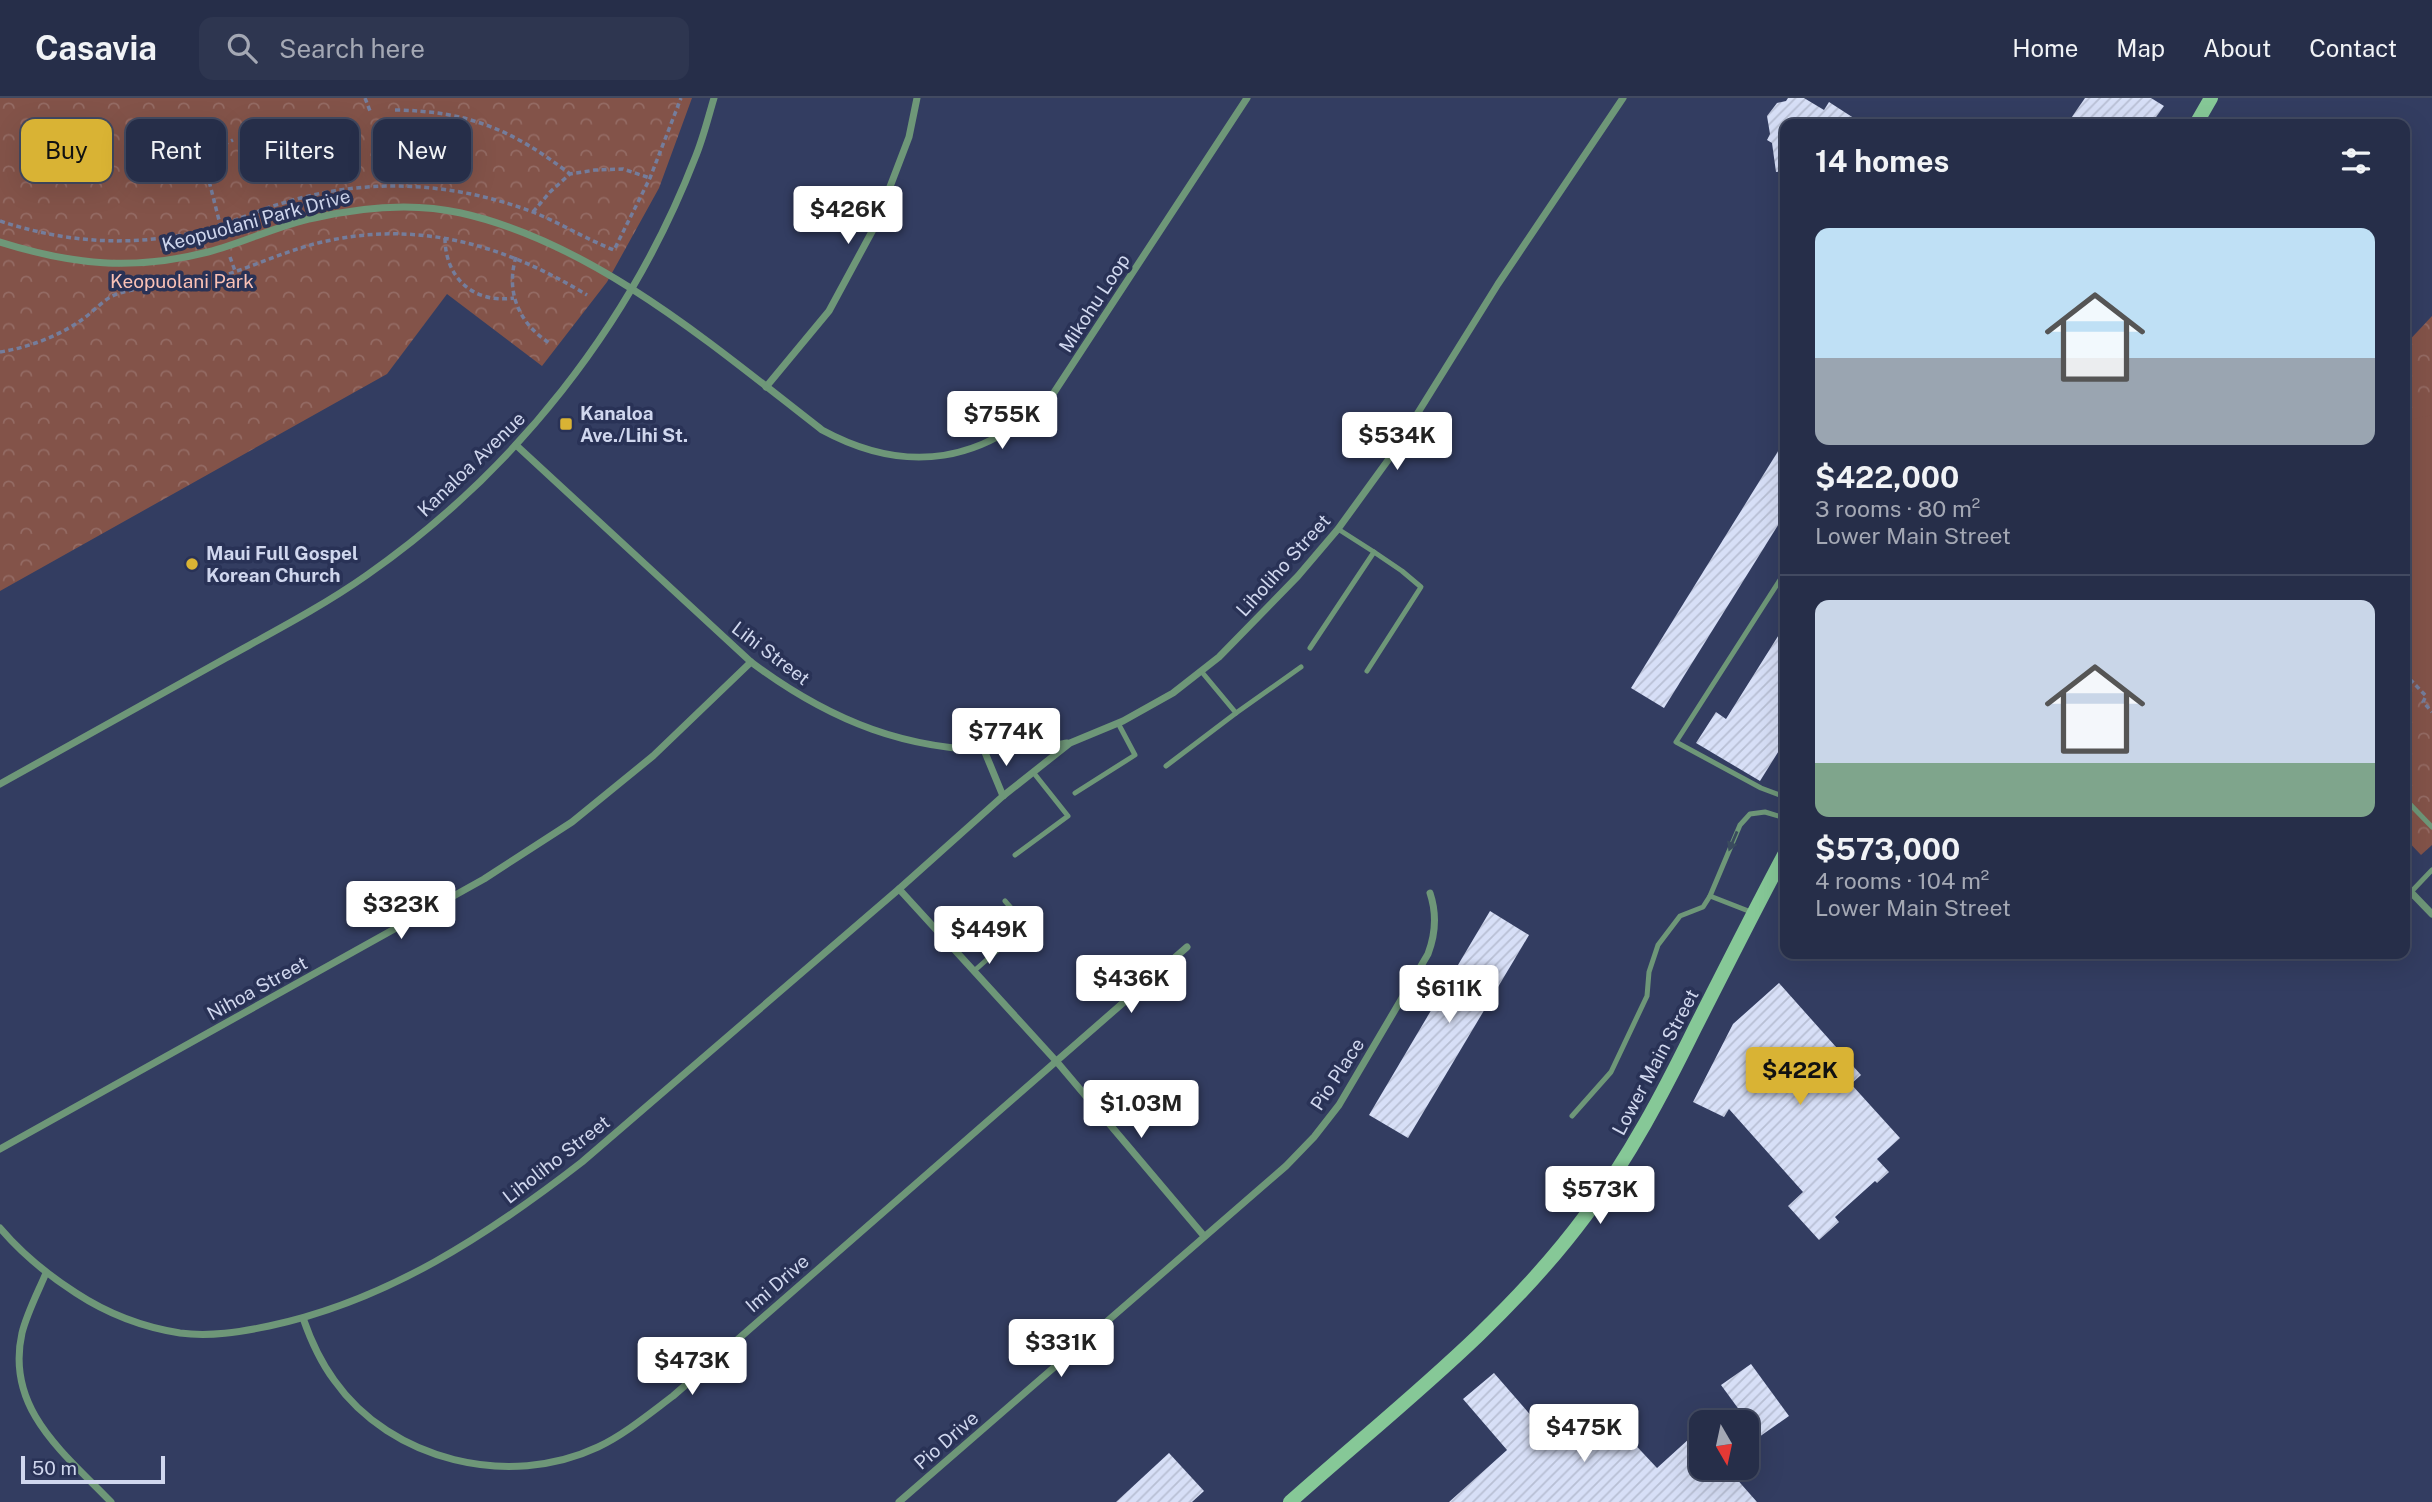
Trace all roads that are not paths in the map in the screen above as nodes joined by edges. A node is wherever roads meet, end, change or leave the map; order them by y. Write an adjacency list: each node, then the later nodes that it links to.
1 (714, 98): 8 (street, Kanaloa Avenue)
2 (917, 98): 9 (street)
3 (1247, 98): 9 (street, Mikohu Loop)
4 (1623, 98): 11 (street, Liholiho Street)
5 (2211, 98): 6 (street)
6 (2199, 119)
7 (0, 242): 8 (street, Keopuolani Park Drive)
8 (632, 288): 9 (street, Mikohu Loop); 10 (street, Kanaloa Avenue)
9 (766, 387)
10 (516, 445): 15 (street, Lihi Street); 25 (street, Kanaloa Avenue)
11 (1338, 529): 12 (lane); 17 (street, Liholiho Street)
12 (1374, 552): 14 (lane); 18 (lane)
13 (1780, 580): 27 (lane)
14 (1310, 648)
15 (751, 662): 22 (street, Lihi Street); 46 (street, Nihoa Street)
16 (1301, 667): 19 (lane)
17 (1201, 671): 19 (lane); 20 (street, Liholiho Street)
18 (1367, 671)
19 (1236, 713): 23 (lane)
20 (1118, 723): 21 (street, Liholiho Street); 26 (lane)
21 (1070, 743): 22 (street, Lihi Street); 24 (street, Liholiho Street)
22 (984, 750): 28 (street)
23 (1166, 766)
24 (1033, 772): 28 (street, Liholiho Street); 32 (lane)
25 (0, 784)
26 (1075, 793)
27 (1780, 795)
28 (1003, 796): 35 (street, Liholiho Street)
29 (2410, 804): 31 (lane)
30 (1780, 816): 38 (lane, one-way to 38)
31 (2432, 827)
32 (1015, 855)
33 (1780, 862): 40 (street, Lower Main Street)
34 (2432, 870): 36 (lane)
35 (900, 888): 43 (street); 50 (street, Liholiho Street)
36 (2411, 892): 41 (street)
37 (1430, 893): 48 (street, Pio Place)
38 (1710, 896): 40 (lane); 45 (lane)
39 (1005, 901): 43 (lane)
40 (1753, 913): 53 (street, Lower Main Street)
41 (2432, 914)
42 (1187, 947): 44 (street, Imi Drive)
43 (974, 971): 44 (street)
44 (1057, 1062): 48 (street); 50 (street, Imi Drive)
45 (1572, 1116)
46 (0, 1149)
47 (0, 1228): 49 (street, Liholiho Street)
48 (1205, 1236): 52 (street, Pio Drive)
49 (46, 1273): 50 (street, Liholiho Street); 51 (street)
50 (303, 1318)
51 (111, 1502)
52 (899, 1502)
53 (1290, 1502)

